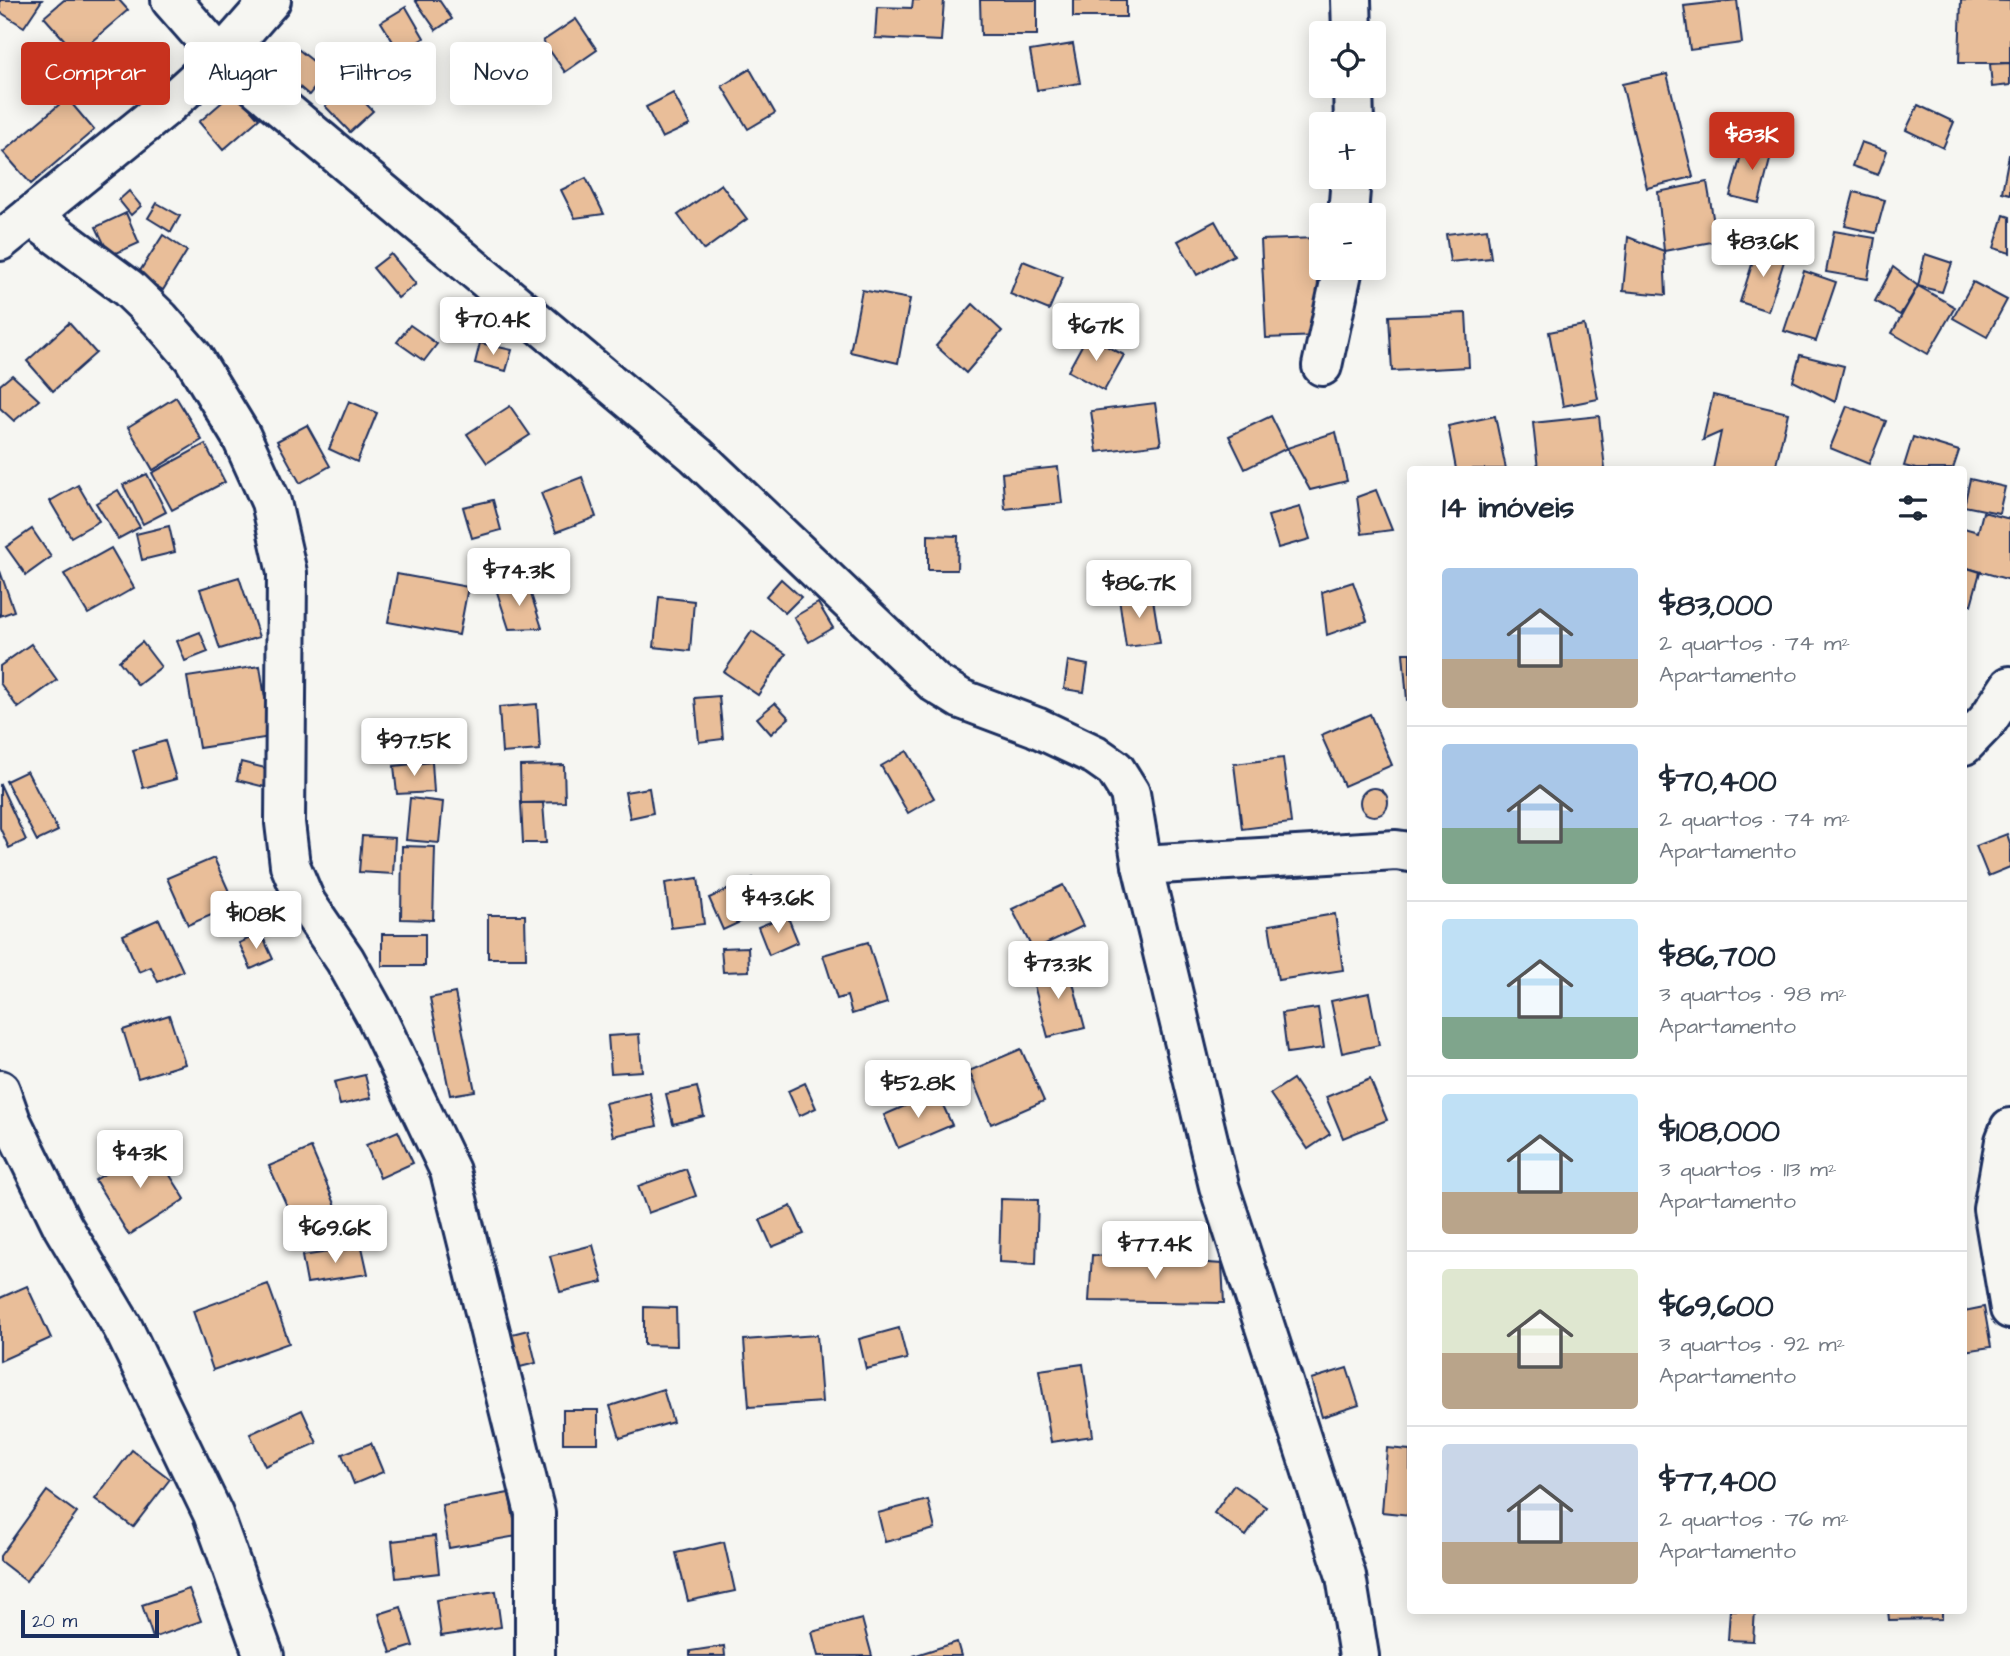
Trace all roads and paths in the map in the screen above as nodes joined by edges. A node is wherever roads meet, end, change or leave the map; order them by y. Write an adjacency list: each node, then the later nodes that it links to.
1 (171, 0): 5 (street)
2 (271, 0): 6 (street)
3 (1351, 0): 4 (street)
4 (1352, 21)
5 (208, 42)
6 (234, 42)
7 (184, 91): 9 (street)
8 (278, 105): 16 (street)
9 (32, 216): 10 (street); 21 (street)
10 (0, 241)
11 (1340, 280): 12 (street)
12 (1322, 366)
13 (2010, 686): 14 (street)
14 (1967, 742)
15 (1407, 852): 16 (street)
16 (1142, 865): 22 (street)
17 (4, 1113): 20 (street)
18 (2010, 1128): 19 (street)
19 (2010, 1309)
20 (264, 1656)
21 (535, 1656)
22 (1359, 1656)

